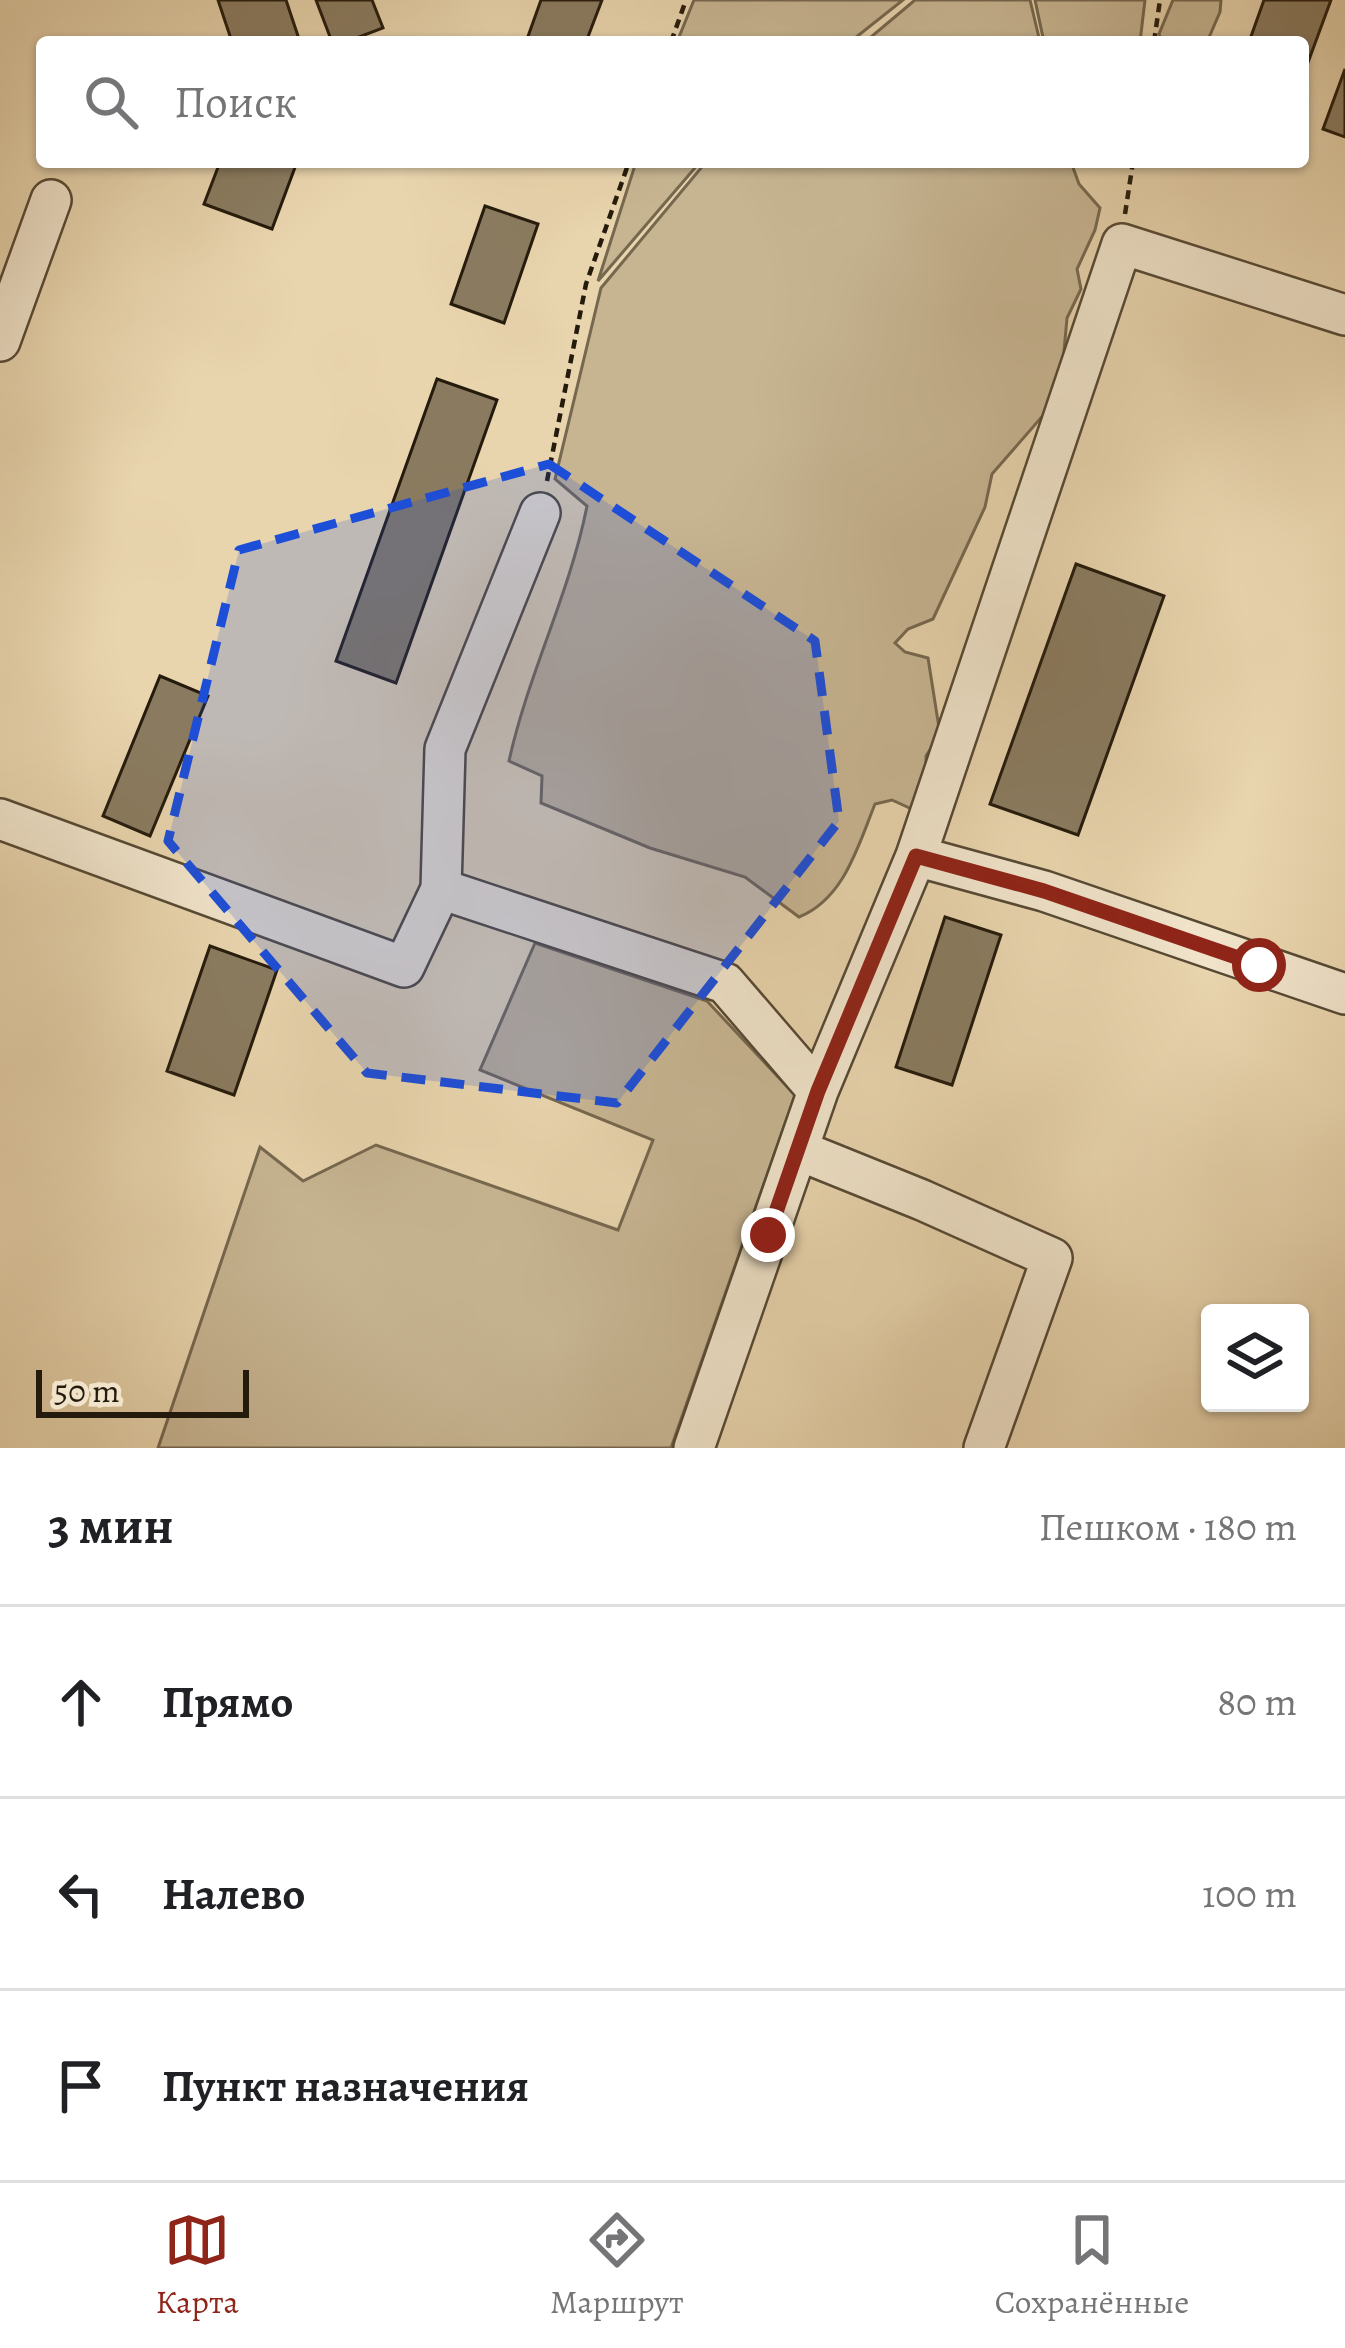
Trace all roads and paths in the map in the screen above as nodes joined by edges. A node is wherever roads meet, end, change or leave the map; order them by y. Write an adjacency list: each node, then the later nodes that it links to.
1 (686, 0): 3 (path)
2 (1160, 0): 4 (path)
3 (673, 36)
4 (1155, 36)
5 (627, 168): 11 (path)
6 (1132, 168): 8 (path)
7 (51, 200): 10 (lane)
8 (1122, 244): 9 (lane); 13 (lane)
9 (1345, 315)
10 (0, 341)
11 (540, 513): 14 (lane)
12 (0, 819): 14 (lane)
13 (916, 856): 15 (lane); 16 (lane)
14 (441, 889): 16 (lane)
15 (1345, 994)
16 (818, 1091): 17 (lane)
17 (798, 1150): 18 (lane); 19 (lane)
18 (694, 1448)
19 (984, 1448)

